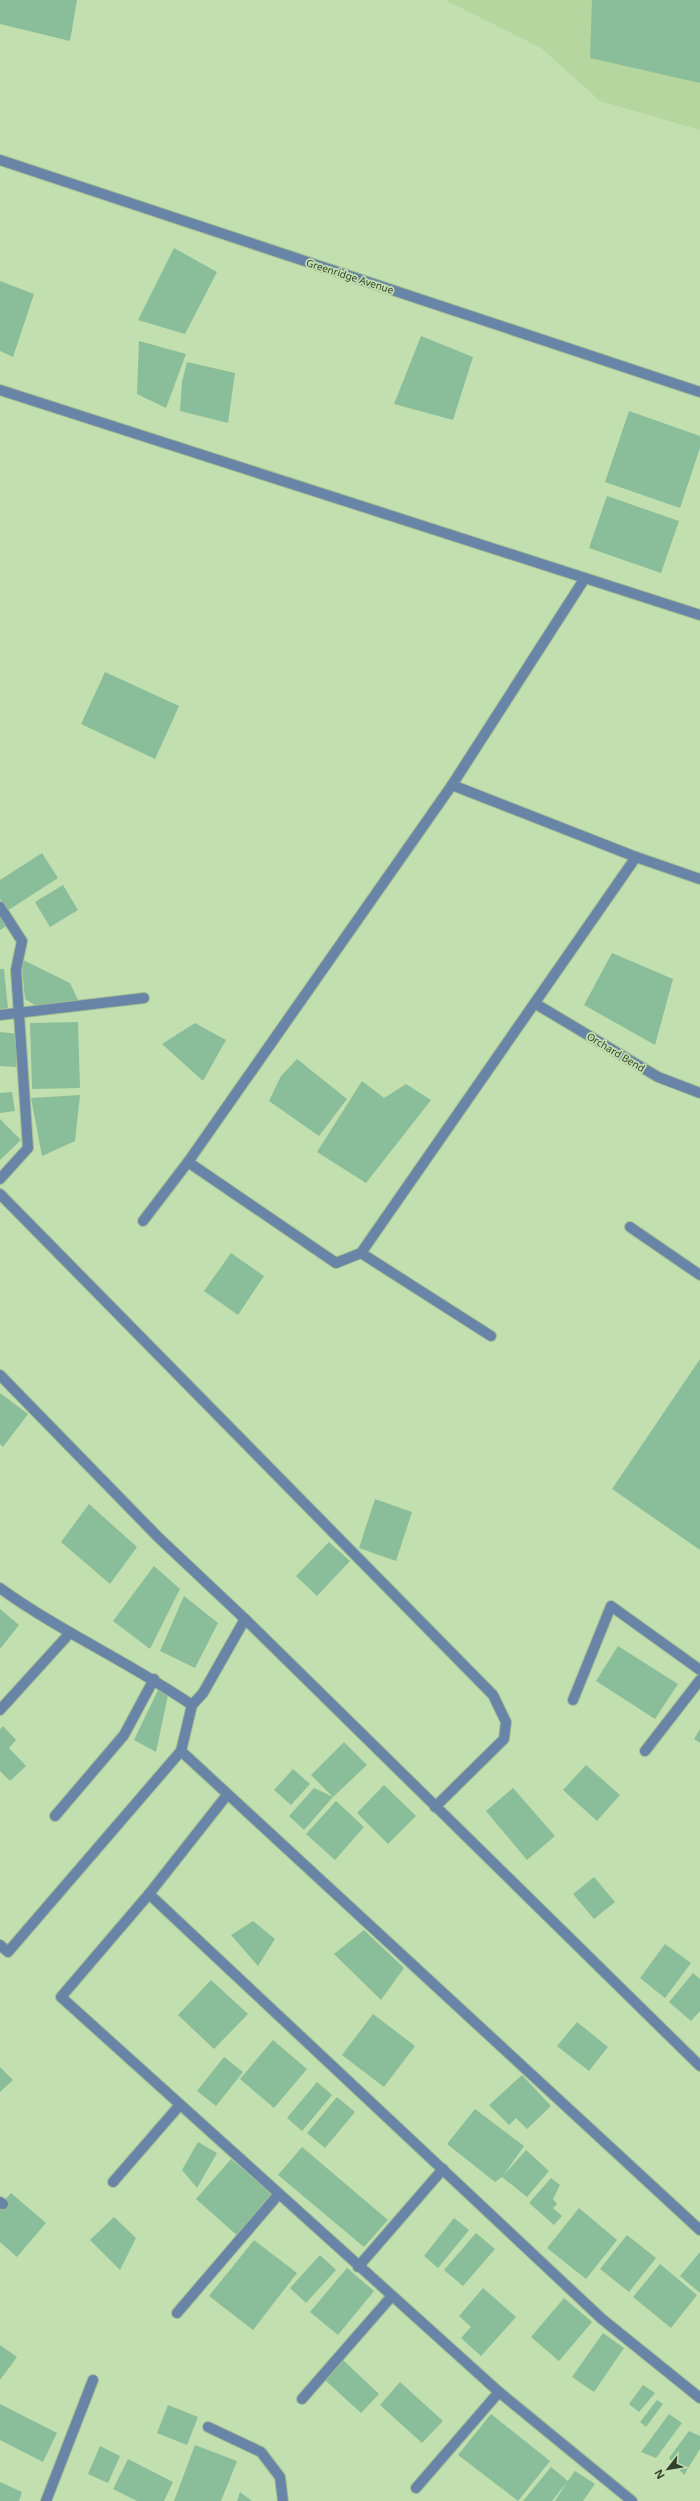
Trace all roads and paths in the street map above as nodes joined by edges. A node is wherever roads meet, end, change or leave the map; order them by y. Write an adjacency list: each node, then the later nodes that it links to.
1 (0, 160): 3 (street, Greenridge Avenue)
2 (0, 390): 4 (street)
3 (700, 392)
4 (585, 578): 5 (street); 6 (street)
5 (700, 615)
6 (452, 785): 7 (street); 15 (street)
7 (636, 857): 8 (street); 11 (street)
8 (700, 879)
9 (0, 907): 12 (street)
10 (144, 998): 12 (street)
11 (536, 1004): 14 (street, Orchard Bend); 20 (street)
12 (20, 1014): 13 (street); 16 (street)
13 (0, 1015)
14 (700, 1093)
15 (188, 1162): 18 (street); 20 (street)
16 (0, 1179)
17 (0, 1194): 36 (street)
18 (143, 1221)
19 (630, 1227): 21 (street)
20 (361, 1253): 22 (street)
21 (700, 1275)
22 (491, 1336)
23 (0, 1375): 25 (street)
24 (0, 1588): 26 (street)
25 (245, 1619): 31 (street); 36 (street)
26 (69, 1634): 28 (street); 32 (street)
27 (700, 1670): 30 (street)
28 (154, 1679): 31 (street); 37 (street)
29 (700, 1680): 34 (street)
30 (573, 1700)
31 (192, 1704): 33 (street)
32 (0, 1710)
33 (181, 1751): 35 (street); 39 (street)
34 (645, 1751)
35 (226, 1795): 38 (street); 45 (street)
36 (435, 1807): 40 (street)
37 (55, 1816)
38 (149, 1894): 41 (street); 42 (street)
39 (0, 1945)
40 (700, 2066)
41 (180, 2106): 43 (street); 44 (street)
42 (443, 2169): 46 (street); 51 (street)
43 (113, 2182)
44 (278, 2195): 46 (street); 48 (street)
45 (700, 2230)
46 (358, 2267): 47 (street)
47 (391, 2297): 50 (street); 52 (street)
48 (177, 2313)
49 (93, 2380): 55 (street)
50 (498, 2392): 54 (street); 57 (street)
51 (700, 2398)
52 (302, 2399)
53 (208, 2427): 56 (street)
54 (416, 2488)
55 (46, 2501)
56 (283, 2501)
57 (632, 2501)

